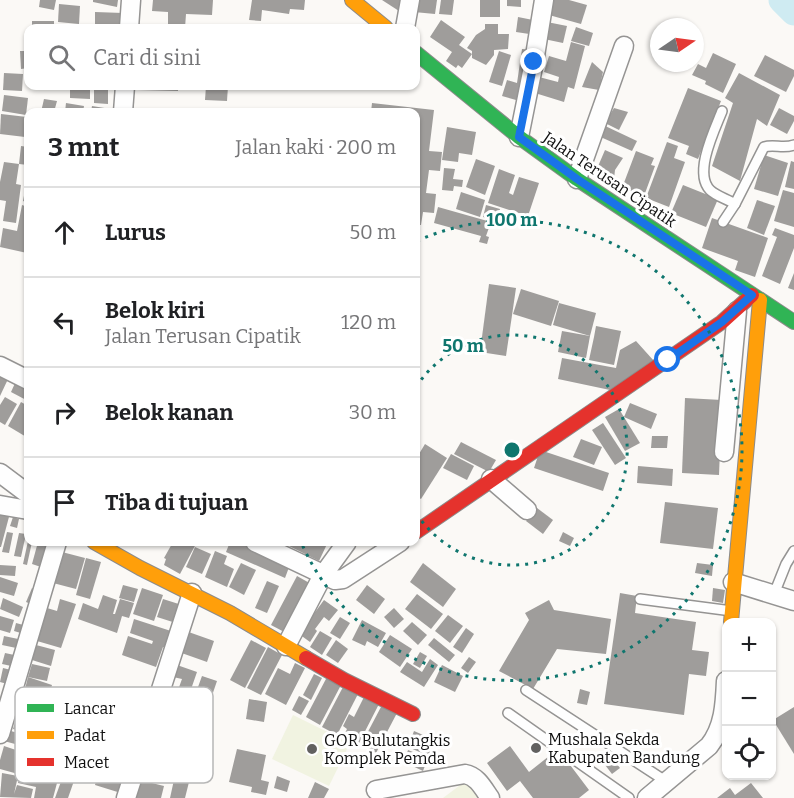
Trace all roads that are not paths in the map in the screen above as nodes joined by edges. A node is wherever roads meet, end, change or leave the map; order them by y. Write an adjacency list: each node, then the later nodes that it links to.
1 (131, 0): 5 (street)
2 (352, 0): 6 (street)
3 (410, 0): 7 (street)
4 (544, 0): 13 (street)
5 (129, 24)
6 (381, 24)
7 (406, 24)
8 (624, 46): 15 (street)
9 (420, 56): 13 (street, Jalan Terusan Cipatik)
10 (125, 90): 11 (street)
11 (123, 108)
12 (722, 111): 16 (lane)
13 (519, 137): 15 (street, Jalan Terusan Cipatik)
14 (794, 145): 16 (lane)
15 (577, 179): 18 (street, Jalan Terusan Cipatik)
16 (735, 204): 17 (lane)
17 (723, 222)
18 (756, 298): 19 (street); 20 (street, Jalan Terusan Cipatik); 38 (street)
19 (737, 311): 23 (street); 25 (street)
20 (794, 322)
21 (0, 366): 22 (street)
22 (24, 378)
23 (724, 452)
24 (0, 473): 26 (street)
25 (491, 479): 29 (street); 30 (street)
26 (24, 491)
27 (0, 505): 28 (street)
28 (24, 509)
29 (527, 510)
30 (420, 529)
31 (56, 546): 50 (street)
32 (101, 546): 39 (street)
33 (263, 546): 37 (street)
34 (344, 546): 37 (street)
35 (394, 546): 37 (street)
36 (794, 551): 40 (lane)
37 (323, 575): 44 (street)
38 (734, 582): 40 (street); 43 (street)
39 (192, 593): 44 (street); 45 (street)
40 (774, 594): 42 (street)
41 (640, 599): 43 (lane)
42 (794, 602)
43 (731, 617)
44 (286, 646): 48 (street)
45 (162, 687)
46 (526, 690): 51 (lane)
47 (508, 712): 56 (lane)
48 (413, 714)
49 (722, 717): 51 (street)
50 (0, 734)
51 (667, 782): 57 (street)
52 (131, 783): 54 (street)
53 (376, 790): 55 (street)
54 (126, 798)
55 (490, 798)
56 (629, 798)
57 (647, 798)

